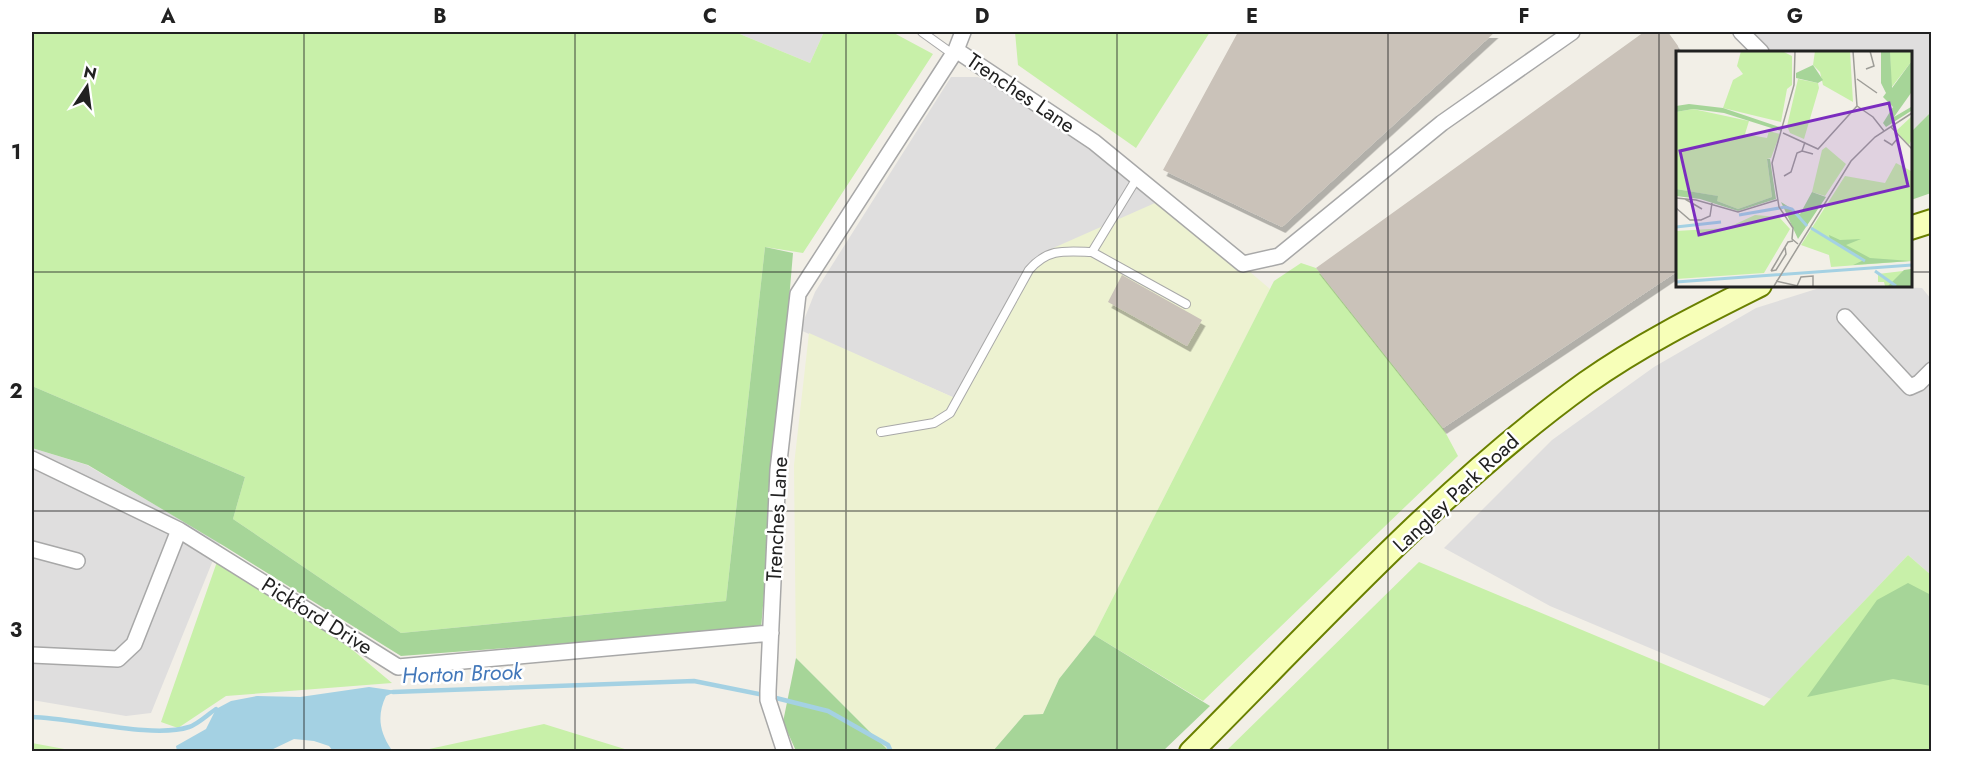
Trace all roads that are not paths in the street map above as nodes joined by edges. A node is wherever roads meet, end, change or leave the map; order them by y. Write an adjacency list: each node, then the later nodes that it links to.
1 (922, 32): 6 (lane)
2 (963, 32): 6 (street)
3 (1572, 32): 7 (street, Trenches Lane)
4 (1741, 32): 5 (street)
5 (1760, 51)
6 (955, 52): 7 (street, Trenches Lane); 20 (street, Trenches Lane)
7 (1137, 178): 10 (lane)
8 (1932, 221): 9 (main road)
9 (1912, 228)
10 (1092, 252): 12 (lane); 15 (lane)
11 (1758, 286): 23 (main road, Langley Park Road)
12 (1186, 304)
13 (1845, 317): 14 (street)
14 (1932, 370)
15 (881, 432)
16 (32, 459): 17 (street, Pickford Drive)
17 (179, 530): 20 (street, Pickford Drive); 21 (street)
18 (32, 549): 19 (street)
19 (77, 561)
20 (771, 633): 22 (street, Trenches Lane)
21 (32, 655)
22 (785, 752)
23 (1191, 752)

